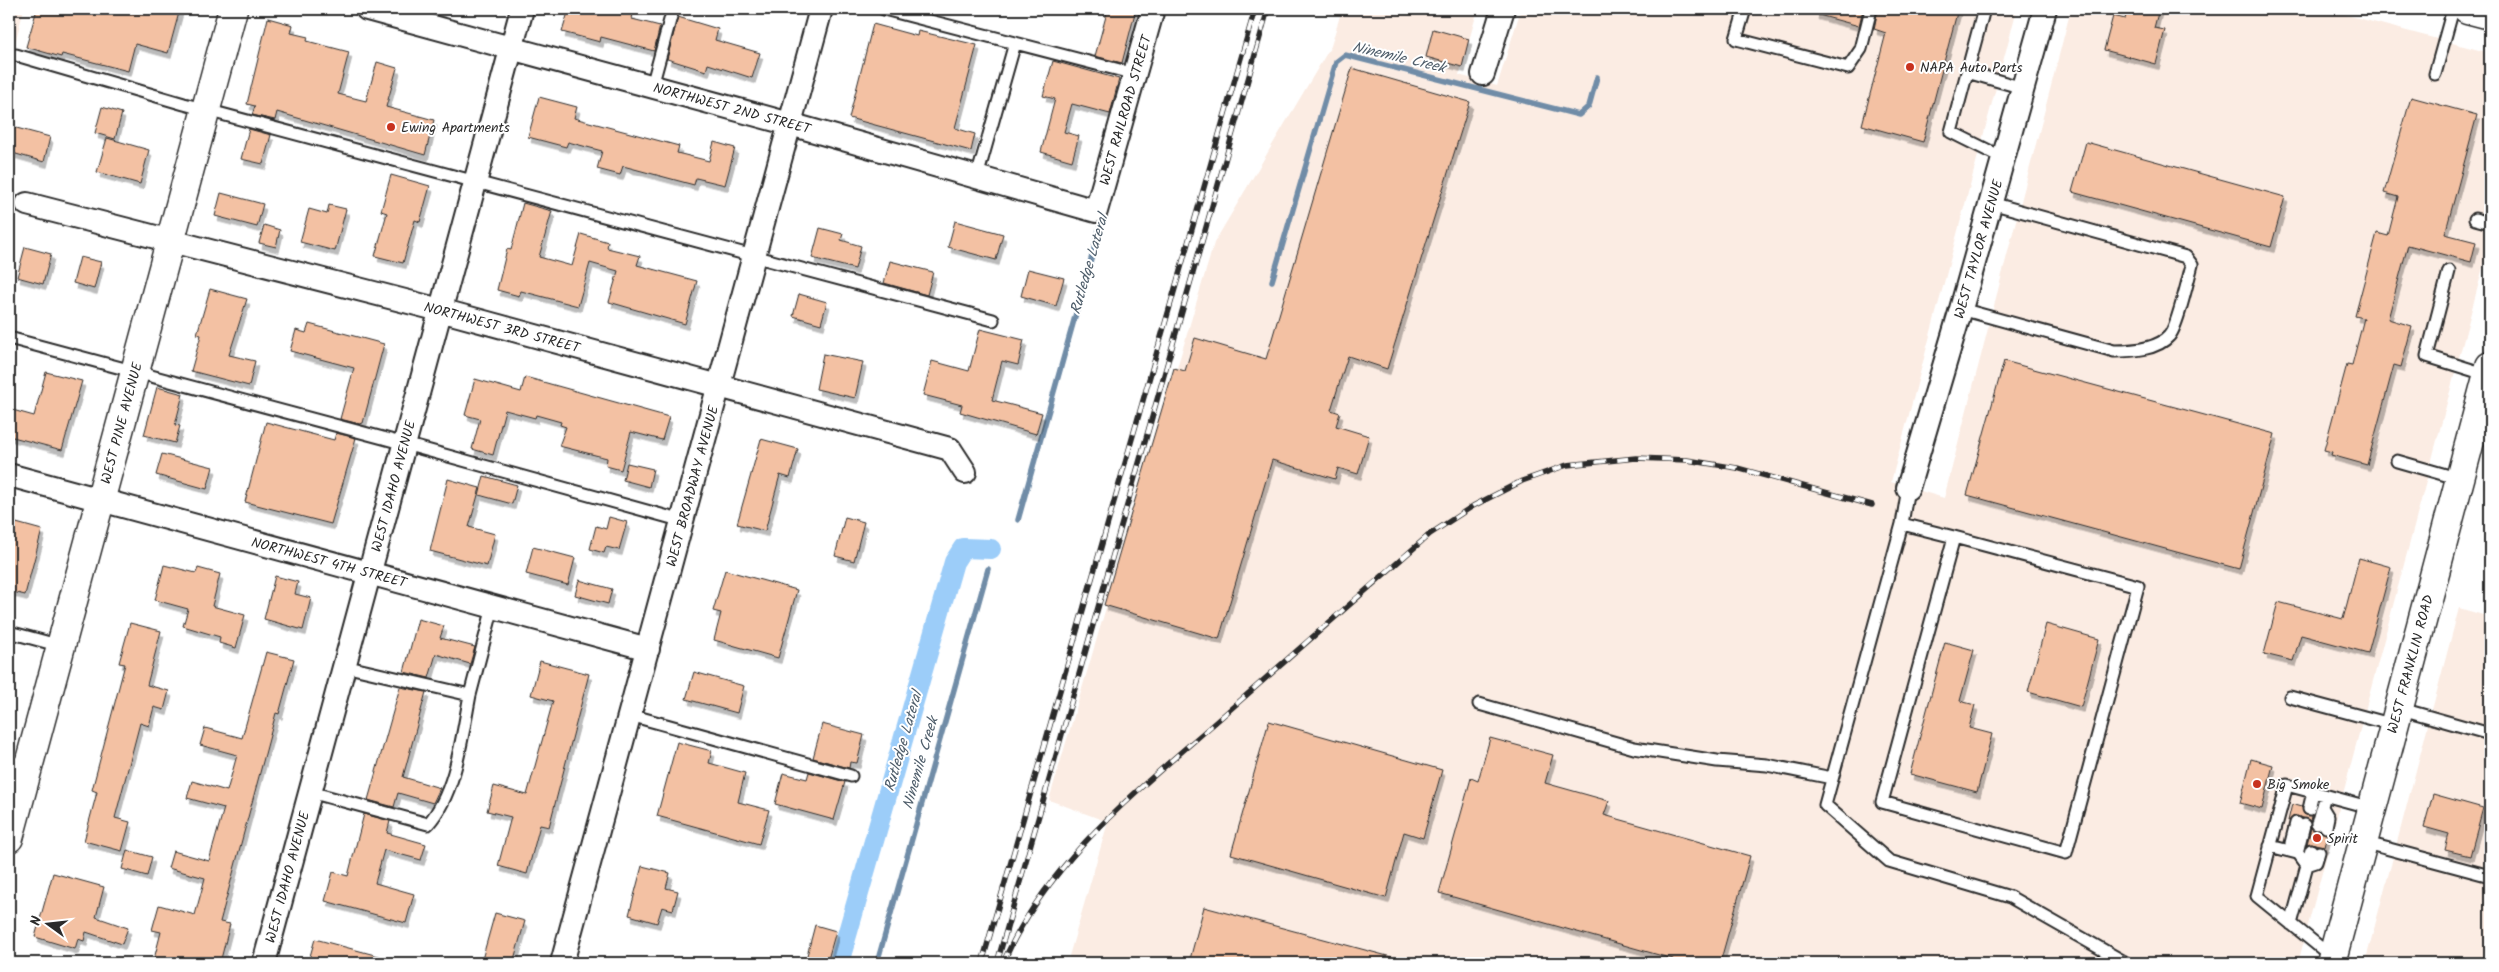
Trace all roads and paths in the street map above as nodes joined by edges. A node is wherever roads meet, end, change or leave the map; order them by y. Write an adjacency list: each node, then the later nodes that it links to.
1 (233, 9): 25 (street, WEST PINE AVENUE)
2 (367, 9): 17 (street, NORTHWEST 2ND STREET)
3 (522, 9): 17 (street, WEST IDAHO AVENUE)
4 (673, 9): 23 (lane)
5 (821, 9): 26 (street, WEST BROADWAY AVENUE)
6 (884, 9): 16 (lane)
7 (1154, 9): 20 (street, WEST RAILROAD STREET)
8 (1502, 9): 21 (street)
9 (1745, 9): 10 (lane)
10 (1871, 9)
11 (1984, 9): 19 (lane)
12 (2045, 9): 24 (street, WEST TAYLOR AVENUE)
13 (2453, 9): 22 (lane)
14 (2467, 9): 15 (street)
15 (2490, 15)
16 (1015, 42): 20 (lane); 28 (lane)
17 (511, 48): 23 (street, NORTHWEST 2ND STREET); 29 (street, WEST IDAHO AVENUE)
18 (16, 55): 25 (lane)
19 (1967, 72): 24 (lane); 27 (lane)
20 (1135, 74): 32 (street, WEST RAILROAD STREET)
21 (1483, 74)
22 (2435, 74)
23 (652, 86): 26 (street, NORTHWEST 2ND STREET)
24 (2023, 88): 27 (street, WEST TAYLOR AVENUE)
25 (206, 109): 29 (lane); 35 (street, WEST PINE AVENUE)
26 (790, 124): 28 (street, NORTHWEST 2ND STREET); 36 (street, WEST BROADWAY AVENUE)
27 (2004, 158): 30 (street, WEST TAYLOR AVENUE)
28 (977, 177): 32 (street, NORTHWEST 2ND STREET)
29 (475, 182): 36 (lane); 39 (street, WEST IDAHO AVENUE)
30 (1991, 203): 38 (street, WEST TAYLOR AVENUE); 38 (lane)
31 (26, 204): 35 (street, NORTHWEST 3RD STREET)
32 (1096, 211)
33 (2474, 218): 34 (lane)
34 (2490, 223)
35 (170, 242): 39 (street, NORTHWEST 3RD STREET); 43 (street, WEST PINE AVENUE)
36 (754, 256): 40 (lane); 44 (street, WEST BROADWAY AVENUE)
37 (2449, 271): 42 (lane)
38 (1961, 309): 50 (street, WEST TAYLOR AVENUE)
39 (440, 310): 44 (street, NORTHWEST 3RD STREET); 45 (street, WEST IDAHO AVENUE)
40 (994, 320)
41 (9, 338): 43 (lane)
42 (2489, 370): 49 (street, WEST FRANKLIN ROAD)
43 (135, 372): 45 (lane); 51 (street, WEST PINE AVENUE)
44 (719, 386): 47 (street, NORTHWEST 3RD STREET); 52 (street, WEST BROADWAY AVENUE)
45 (404, 444): 52 (lane); 55 (street, WEST IDAHO AVENUE)
46 (2397, 461): 49 (lane)
47 (965, 472)
48 (9, 475): 51 (street, NORTHWEST 4TH STREET)
49 (2460, 478): 65 (street, WEST FRANKLIN ROAD)
50 (1908, 488): 53 (lane)
51 (100, 500): 55 (street, NORTHWEST 4TH STREET); 58 (street, WEST PINE AVENUE)
52 (683, 521): 59 (street, WEST BROADWAY AVENUE)
53 (1902, 524): 54 (lane); 69 (lane)
54 (1954, 537): 54 (lane)
55 (369, 573): 56 (street, NORTHWEST 4TH STREET); 60 (street, WEST IDAHO AVENUE)
56 (493, 607): 59 (street, NORTHWEST 4TH STREET); 61 (lane)
57 (9, 632): 58 (lane)
58 (61, 646): 67 (street, WEST PINE AVENUE)
59 (648, 649): 64 (street, WEST BROADWAY AVENUE)
60 (344, 666): 61 (lane); 70 (street, WEST IDAHO AVENUE)
61 (470, 695): 70 (lane)
62 (2290, 697): 65 (lane)
63 (1479, 704): 69 (lane)
64 (630, 715): 68 (lane); 85 (street, WEST BROADWAY AVENUE)
65 (2396, 717): 66 (lane); 72 (street, WEST FRANKLIN ROAD)
66 (2490, 734)
67 (18, 764): 75 (street, WEST PINE AVENUE)
68 (850, 776)
69 (1832, 778): 86 (lane)
70 (310, 792): 84 (street, WEST IDAHO AVENUE)
71 (2312, 801): 72 (lane); 74 (lane); 77 (lane)
72 (2372, 808): 76 (street, WEST FRANKLIN ROAD)
73 (2300, 824): 79 (lane)
74 (2322, 826)
75 (9, 838)
76 (2363, 842): 81 (lane); 83 (street, WEST FRANKLIN ROAD)
77 (2270, 846): 79 (lane); 82 (lane)
78 (2315, 851): 80 (lane)
79 (2297, 853): 80 (lane)
80 (2307, 864): 82 (lane)
81 (2490, 876)
82 (2291, 924): 83 (lane)
83 (2331, 960)
84 (264, 963)
85 (562, 963)
86 (2126, 963)

